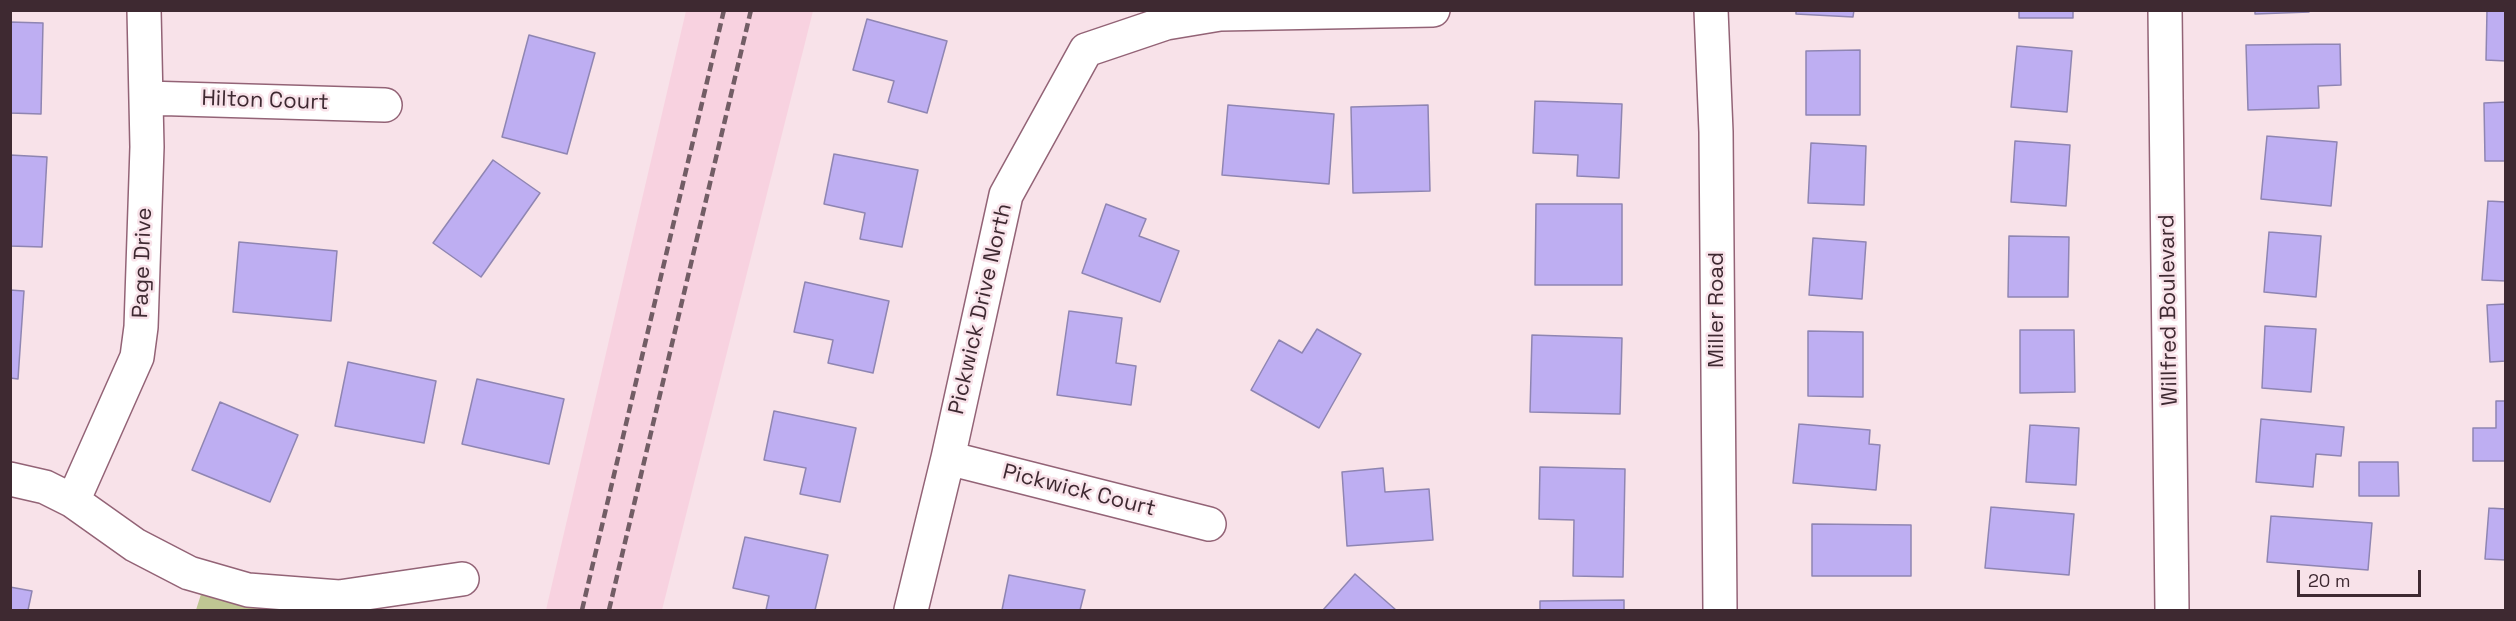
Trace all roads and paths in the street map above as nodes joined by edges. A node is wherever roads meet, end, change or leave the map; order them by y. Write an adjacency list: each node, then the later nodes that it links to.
1 (144, 10): 5 (street, Page Drive)
2 (1433, 10): 7 (street, Pickwick Drive North)
3 (1711, 10): 13 (street, Miller Road)
4 (2165, 10): 14 (street, Willfred Boulevard)
5 (146, 98): 6 (street, Hilton Court); 9 (street, Page Drive)
6 (385, 105)
7 (948, 458): 10 (street, Pickwick Court); 12 (street, Pickwick Drive North)
8 (10, 478): 9 (street)
9 (73, 501): 11 (street)
10 (1209, 524)
11 (462, 579)
12 (911, 610)
13 (1720, 610)
14 (2172, 610)

